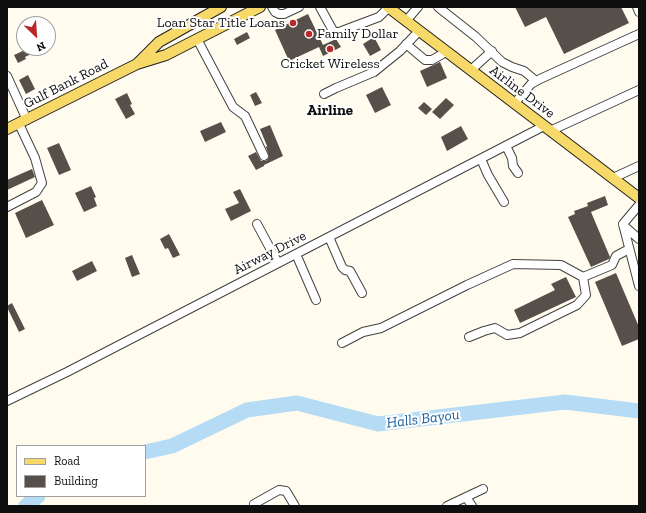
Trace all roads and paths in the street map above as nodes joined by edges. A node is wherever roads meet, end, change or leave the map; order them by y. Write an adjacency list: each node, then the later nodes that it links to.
1 (221, 7): 18 (main road, Gulf Bank Road)
2 (260, 7): 14 (main road, Gulf Bank Road)
3 (272, 7): 4 (street)
4 (299, 7)
5 (320, 7): 6 (street)
6 (388, 7): 11 (main road, Airline Drive)
7 (418, 7): 11 (street)
8 (438, 7): 16 (street)
9 (637, 7): 10 (street)
10 (639, 12)
11 (406, 21): 12 (main road, Airline Drive)
12 (419, 30): 15 (street); 17 (main road, Airline Drive)
13 (639, 34): 21 (street)
14 (197, 39): 18 (main road, Gulf Bank Road); 29 (street)
15 (406, 44): 17 (street); 23 (street)
16 (492, 51): 19 (street); 21 (street)
17 (446, 52): 19 (main road, Airline Drive)
18 (137, 64): 25 (main road, Gulf Bank Road)
19 (471, 70): 24 (main road, Airline Drive)
20 (7, 76): 25 (street)
21 (536, 81): 24 (street)
22 (639, 90): 27 (street, Airway Drive)
23 (324, 94)
24 (514, 104): 27 (main road, Airline Drive)
25 (23, 122): 26 (main road, Gulf Bank Road); 37 (street)
26 (7, 129)
27 (547, 129): 28 (street, Airway Drive); 33 (main road, Airline Drive)
28 (506, 146): 30 (street, Airway Drive); 32 (street)
29 (264, 156)
30 (481, 159): 35 (street); 40 (street, Airway Drive)
31 (639, 166): 33 (street)
32 (518, 174)
33 (613, 178): 34 (main road, Airline Drive)
34 (639, 198)
35 (504, 202)
36 (639, 205): 39 (street)
37 (7, 207)
38 (257, 224): 44 (street)
39 (622, 224): 41 (street); 42 (street)
40 (329, 237): 43 (street, Airway Drive); 47 (street)
41 (639, 240)
42 (629, 249): 45 (street); 46 (street)
43 (296, 254): 44 (street, Airway Drive); 48 (street)
44 (278, 263): 51 (street, Airway Drive)
45 (583, 277): 49 (street); 50 (street)
46 (639, 286)
47 (362, 293)
48 (316, 300)
49 (468, 337)
50 (342, 343)
51 (7, 402)
52 (483, 489): 53 (street)
53 (466, 497): 56 (street); 57 (street)
54 (254, 504): 55 (street)
55 (295, 506)
56 (447, 506)
57 (472, 506)

